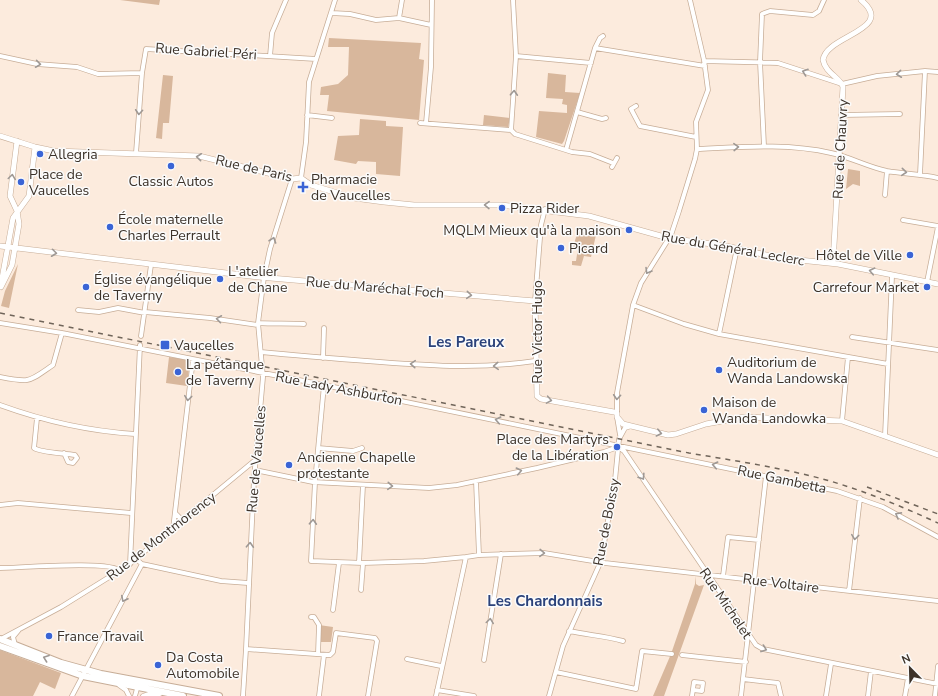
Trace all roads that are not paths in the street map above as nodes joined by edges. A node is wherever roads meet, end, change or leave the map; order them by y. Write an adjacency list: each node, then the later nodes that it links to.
1 (286, 0): 15 (street)
2 (335, 0): 9 (street)
3 (402, 0): 10 (street)
4 (432, 0): 11 (street)
5 (513, 0): 16 (street)
6 (690, 0): 20 (street)
7 (824, 0): 18 (street)
8 (861, 0): 24 (street, Rue de Chauvry)
9 (332, 13): 10 (street); 17 (street)
10 (399, 18): 11 (street)
11 (431, 25): 33 (street)
12 (603, 36): 13 (street)
13 (595, 48): 19 (street); 20 (street)
14 (0, 56): 23 (street, one-way to 23)
15 (270, 56): 17 (street, Rue Gabriel Péri); 23 (street, Rue Gabriel Péri)
16 (516, 56): 19 (street); 34 (street, one-way to 16)
17 (316, 58): 28 (street)
18 (760, 62): 20 (street); 24 (street, one-way to 18); 38 (street)
19 (591, 63): 26 (street)
20 (704, 64): 36 (street)
21 (925, 71): 22 (street); 24 (street, one-way to 24); 46 (street)
22 (938, 72)
23 (142, 73): 42 (street, one-way to 42)
24 (842, 84): 29 (street, Rue de Chauvry)
25 (636, 106): 36 (street)
26 (577, 112): 31 (street); 41 (street)
27 (900, 114): 29 (street)
28 (307, 115): 30 (street); 47 (street)
29 (842, 115): 43 (street, Rue de Chauvry)
30 (332, 118)
31 (606, 118)
32 (420, 123): 33 (street)
33 (426, 123): 34 (street)
34 (511, 130): 41 (street)
35 (0, 136): 37 (street, Rue de Paris)
36 (696, 137): 40 (street)
37 (17, 142): 39 (street, Rue de Paris); 52 (street, one-way to 37)
38 (764, 146): 40 (street, one-way to 38); 43 (street)
39 (35, 147): 42 (street, Rue de Paris); 52 (street)
40 (697, 149): 56 (street, Rue de Boissy)
41 (566, 150): 44 (street)
42 (136, 153): 49 (street, Rue de Paris, one-way to 42)
43 (839, 155): 45 (street); 61 (street, Rue de Chauvry)
44 (617, 158)
45 (887, 171): 46 (street, one-way to 46); 50 (street)
46 (920, 174): 48 (street)
47 (301, 178): 49 (street, Rue de Paris); 51 (street, Rue de Paris, one-way to 47)
48 (938, 178)
49 (292, 179): 64 (street, Rue de Vaucelles, one-way to 49)
50 (885, 195)
51 (545, 209): 53 (street, Rue de Paris); 68 (street, Rue Victor Hugo)
52 (17, 211): 58 (street); 59 (street)
53 (554, 211): 56 (street, Rue du Général Leclerc)
54 (903, 220): 55 (street)
55 (938, 227): 65 (street)
56 (668, 238): 60 (street, Rue du Général Leclerc); 69 (street, Rue de Boissy, one-way to 69)
57 (0, 246): 58 (street, Rue du Maréchal Foch)
58 (8, 247): 59 (street, Rue du Maréchal Foch); 67 (street)
59 (16, 248): 62 (street, Rue du Maréchal Foch, one-way to 62); 67 (street)
60 (737, 248): 61 (street, Rue du Général Leclerc); 77 (street)
61 (833, 263): 63 (street, Rue du Général Leclerc, one-way to 61)
62 (151, 265): 64 (street, Rue du Maréchal Foch); 71 (street)
63 (892, 276): 65 (street, Rue du Général Leclerc); 80 (street)
64 (264, 277): 68 (street, Rue du Maréchal Foch, one-way to 68); 73 (street, Rue de Vaucelles)
65 (927, 282): 66 (street, Rue du Général Leclerc)
66 (938, 284)
67 (0, 288)
68 (535, 301): 87 (street, Rue Victor Hugo)
69 (633, 306): 77 (street); 93 (street, Rue de Boissy, one-way to 93)
70 (78, 310): 71 (street)
71 (145, 313): 73 (street, one-way to 71); 78 (street)
72 (0, 323): 76 (street, Rue Lady Ashburton)
73 (258, 324): 74 (street); 83 (street, Rue de Vaucelles)
74 (304, 324)
75 (324, 328): 85 (street)
76 (62, 333): 81 (street, Rue Lady Ashburton); 90 (street)
77 (719, 334): 84 (street)
78 (141, 336)
79 (852, 338): 80 (street)
80 (890, 342): 82 (street); 88 (street)
81 (140, 347): 86 (street, Rue Lady Ashburton); 97 (street)
82 (938, 350)
83 (261, 352): 85 (street); 89 (street, Rue de Vaucelles)
84 (848, 357): 88 (street); 95 (street)
85 (323, 358): 87 (street, one-way to 85)
86 (193, 359): 89 (street, Rue Lady Ashburton); 115 (street, one-way to 115)
87 (535, 361): 93 (street, Rue Victor Hugo, one-way to 93)
88 (888, 364): 99 (street)
89 (262, 373): 91 (street, Rue Lady Ashburton); 107 (street, Rue de Vaucelles)
90 (0, 377)
91 (324, 385): 100 (street, Rue Lady Ashburton, one-way to 91); 102 (street)
92 (0, 405): 94 (street)
93 (617, 415): 96 (street); 98 (street, Rue de Boissy)
94 (37, 418): 97 (street); 105 (street)
95 (842, 421): 96 (street, one-way to 95); 99 (street)
96 (631, 426): 98 (street)
97 (135, 434): 116 (street)
98 (620, 436): 101 (street, Rue de Boissy)
99 (884, 436): 106 (street)
100 (607, 443): 101 (street); 104 (street)
101 (618, 446): 104 (street); 109 (street, Rue Gambetta, one-way to 101); 125 (street, Rue de Boissy); 132 (street, Rue Michelet, one-way to 132)
102 (318, 448): 103 (street); 111 (street)
103 (362, 448)
104 (606, 452): 110 (street, one-way to 104)
105 (64, 453)
106 (938, 455)
107 (255, 461): 108 (street, Rue de Vaucelles); 117 (street, Rue de Montmorency)
108 (255, 470): 111 (street); 135 (street, Rue de Vaucelles, one-way to 108)
109 (766, 476): 113 (street, Rue Gambetta); 120 (street)
110 (476, 481): 112 (street, one-way to 110); 122 (street)
111 (314, 482): 112 (street); 126 (street, Rue Voltaire, one-way to 111)
112 (364, 485): 127 (street)
113 (860, 498): 119 (street, Rue Gambetta, one-way to 113); 137 (street, one-way to 137)
114 (0, 505): 116 (street)
115 (175, 513): 117 (street); 118 (street)
116 (131, 514): 128 (street)
117 (185, 520): 118 (street, Rue de Montmorency)
118 (174, 529): 124 (street, Rue de Montmorency)
119 (938, 537)
120 (759, 540): 133 (street); 134 (street)
121 (502, 554): 122 (street, Rue Voltaire); 125 (street, Rue Voltaire, one-way to 125); 154 (street, one-way to 121)
122 (479, 555): 123 (street, Rue Voltaire)
123 (466, 557): 127 (street, Rue Voltaire); 157 (street)
124 (136, 559): 128 (street, Rue de Montmorency); 129 (street)
125 (601, 561): 132 (street, Rue Voltaire); 142 (street, Rue de Boissy)
126 (339, 563): 127 (street, Rue Voltaire); 139 (street)
127 (361, 563): 136 (street)
128 (130, 564): 131 (street, Rue de Montmorency)
129 (142, 564): 135 (street); 161 (street, one-way to 161)
130 (0, 568): 131 (street)
131 (120, 571): 141 (street, Rue de Montmorency)
132 (707, 574): 133 (street, Rue Voltaire); 143 (street, Rue Michelet)
133 (723, 576): 134 (street, Rue Voltaire)
134 (756, 580): 137 (street, Rue Voltaire); 143 (street)
135 (248, 584): 148 (street, Rue de Vaucelles)
136 (361, 590)
137 (849, 591): 138 (street, Rue Voltaire)
138 (938, 601)
139 (333, 610)
140 (311, 617): 149 (street)
141 (22, 628): 144 (street, Rue de Montmorency); 147 (street)
142 (569, 631): 145 (street); 160 (street, Rue de Boissy)
143 (749, 636): 155 (street); 156 (street, Rue Michelet, one-way to 156)
144 (0, 639): 147 (main road)
145 (623, 641)
146 (0, 646): 161 (main road)
147 (15, 646): 161 (main road, one-way to 147)
148 (246, 649): 149 (street); 177 (street, Rue de Vaucelles)
149 (318, 654): 151 (street)
150 (672, 654): 160 (street)
151 (324, 655): 178 (street); 179 (street)
152 (682, 655): 155 (street)
153 (408, 659): 157 (street)
154 (484, 660)
155 (746, 662): 162 (street)
156 (831, 664): 159 (street, Rue Michelet); 186 (street)
157 (441, 666): 168 (street)
158 (938, 666): 166 (street)
159 (871, 671): 163 (street, Rue Michelet); 187 (street)
160 (556, 672): 182 (street, Rue de Boissy)
161 (85, 673): 164 (main road); 165 (main road); 171 (street)
162 (743, 678): 184 (street); 185 (street)
163 (908, 678): 166 (street, Rue Michelet); 188 (street)
164 (138, 681): 167 (street); 176 (main road)
165 (119, 684): 167 (main road); 172 (street)
166 (937, 684): 189 (street)
167 (137, 688): 170 (main road); 173 (street)
168 (437, 690): 180 (street); 181 (street)
169 (692, 690): 183 (street)
170 (169, 693): 174 (street); 175 (main road)
171 (72, 696)
172 (129, 696)
173 (135, 696)
174 (144, 696)
175 (183, 696)
176 (219, 696)
177 (243, 696)
178 (319, 696)
179 (368, 696)
180 (436, 696)
181 (474, 696)
182 (549, 696)
183 (692, 696)
184 (741, 696)
185 (781, 696)
186 (826, 696)
187 (868, 696)
188 (905, 696)
189 (936, 696)

